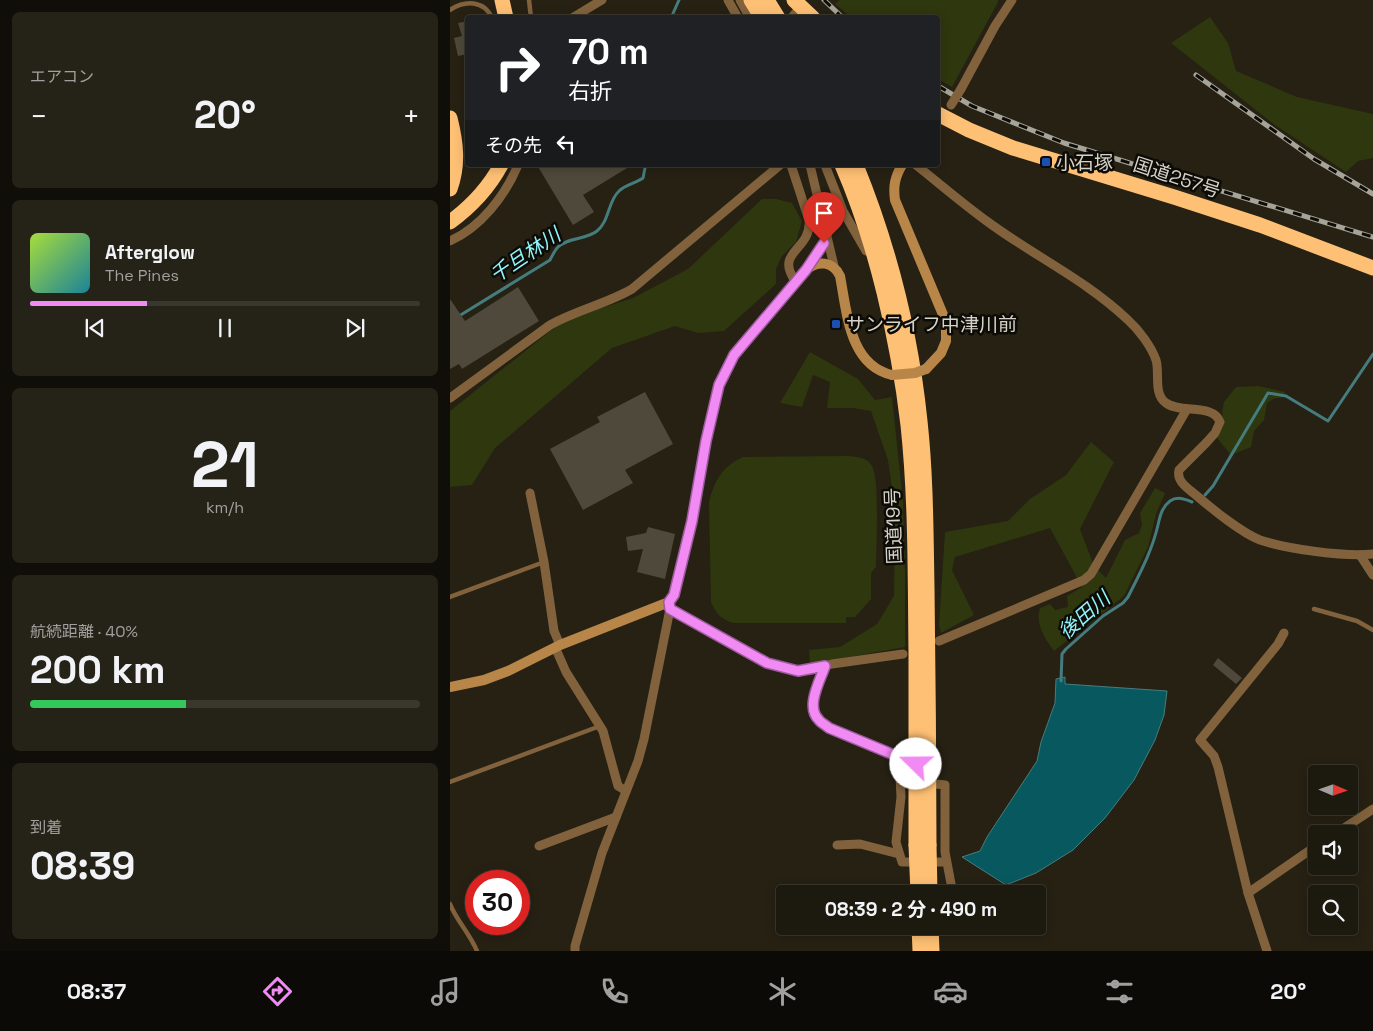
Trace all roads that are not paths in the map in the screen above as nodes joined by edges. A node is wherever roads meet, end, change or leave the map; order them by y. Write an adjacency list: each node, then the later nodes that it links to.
1 (502, 0): 12 (highway)
2 (529, 0): 13 (lane)
3 (602, 0): 14 (street)
4 (728, 0): 15 (street)
5 (740, 0): 16 (street)
6 (751, 0): 17 (highway)
7 (767, 0): 10 (highway)
8 (1012, 0): 18 (street, bridge)
9 (450, 10): 11 (lane)
10 (792, 12)
11 (491, 15)
12 (505, 15)
13 (531, 15)
14 (577, 15)
15 (736, 15)
16 (748, 15)
17 (760, 15)
18 (940, 116)
19 (940, 117): 37 (highway, 国道257号)
20 (451, 123): 21 (highway); 32 (highway)
21 (450, 159)
22 (500, 167): 33 (highway)
23 (517, 167): 35 (street)
24 (778, 167): 41 (street)
25 (792, 167): 40 (street)
26 (810, 167): 34 (street)
27 (826, 167): 39 (street)
28 (843, 167): 39 (highway, 国道19号)
29 (857, 167): 61 (highway, 国道19号)
30 (901, 167): 36 (street, bridge)
31 (918, 167): 42 (street)
32 (450, 188)
33 (450, 222)
34 (827, 235): 36 (street); 38 (street)
35 (450, 241)
36 (834, 266): 38 (street)
37 (1373, 268)
38 (806, 270): 40 (street)
39 (879, 276): 59 (highway, 国道19号)
40 (796, 282): 48 (street)
41 (450, 398)
42 (1187, 409): 44 (street); 52 (street)
43 (530, 493): 45 (street)
44 (1369, 553): 46 (street)
45 (544, 562): 47 (lane); 53 (street)
46 (1373, 575)
47 (450, 597)
48 (669, 606): 53 (street); 55 (street); 62 (street)
49 (1314, 609): 50 (lane)
50 (1373, 630)
51 (1284, 633): 75 (street)
52 (939, 641)
53 (557, 646): 56 (street); 57 (street)
54 (903, 654): 55 (street)
55 (825, 666): 58 (street)
56 (450, 688)
57 (600, 726): 60 (lane); 62 (street)
58 (899, 756): 59 (street); 70 (street)
59 (916, 764): 67 (highway, 国道19号)
60 (450, 782)
61 (929, 783): 67 (highway, 国道19号); 71 (street)
62 (626, 791): 64 (street)
63 (1373, 809): 65 (street)
64 (616, 817): 68 (street); 80 (street)
65 (1349, 825)
66 (837, 845): 70 (street)
67 (923, 845): 72 (highway, 国道19号, bridge); 73 (highway, 国道19号, bridge)
68 (539, 846)
69 (1308, 852): 75 (street)
70 (899, 854): 71 (street)
71 (946, 862): 74 (street)
72 (919, 885)
73 (929, 885)
74 (950, 885)
75 (1248, 893): 83 (street)
76 (450, 904): 79 (lane)
77 (919, 935): 81 (highway)
78 (931, 935): 82 (highway)
79 (477, 951)
80 (575, 951)
81 (920, 951)
82 (932, 951)
83 (1266, 951)

